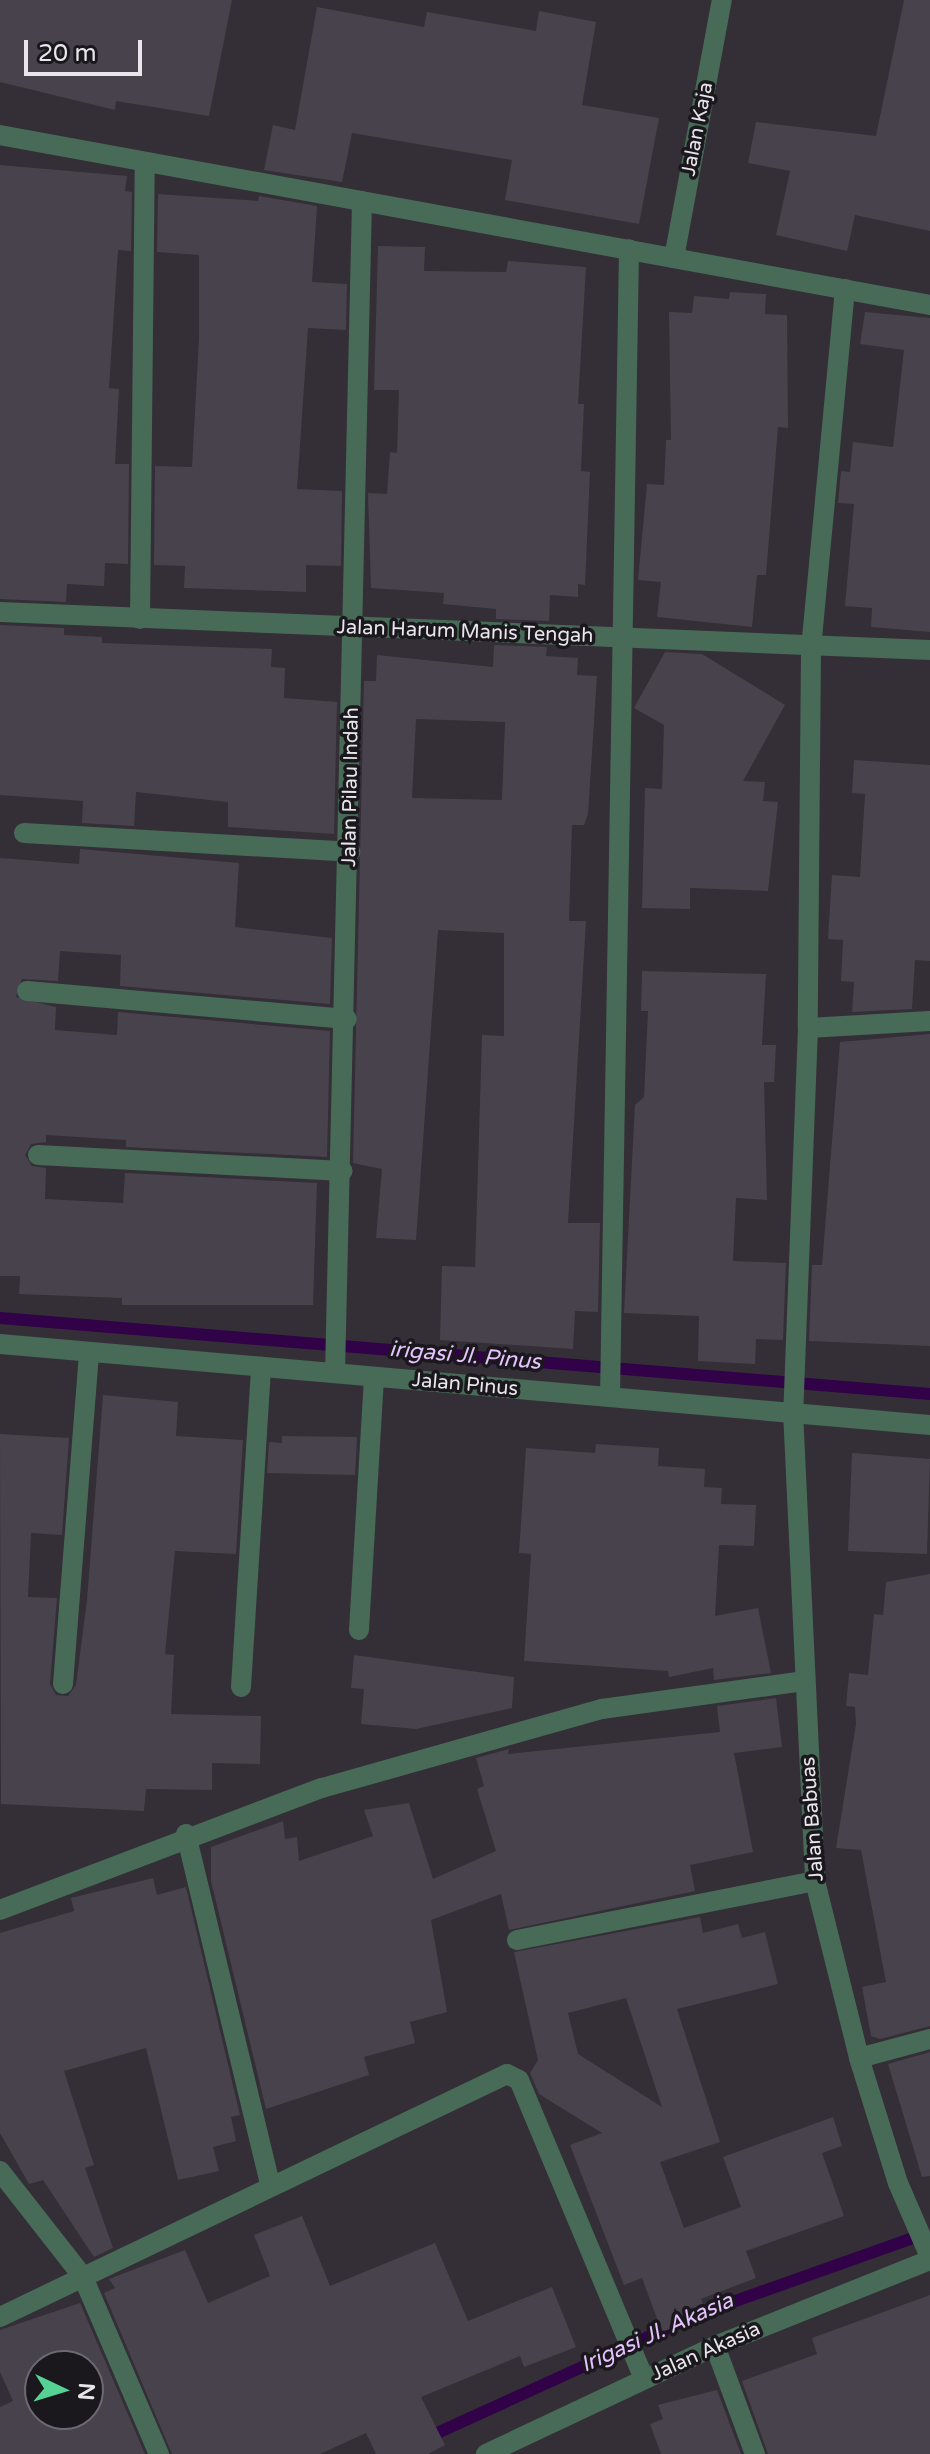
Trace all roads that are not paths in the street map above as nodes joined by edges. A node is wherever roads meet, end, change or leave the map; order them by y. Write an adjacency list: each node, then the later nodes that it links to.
1 (722, 0): 6 (street, Jalan Kaja)
2 (0, 135): 3 (street)
3 (145, 162): 4 (street); 10 (street)
4 (362, 201): 5 (street); 11 (street, Jalan Pilau Indah)
5 (629, 249): 6 (street); 12 (street)
6 (674, 258): 7 (street)
7 (845, 289): 8 (street); 13 (street, Jalan Babuas)
8 (930, 305)
9 (0, 612): 10 (street, Jalan Harum Manis Tengah)
10 (140, 619): 11 (street, Jalan Harum Manis Tengah)
11 (354, 630): 12 (street, Jalan Harum Manis Tengah); 16 (street, Jalan Pilau Indah)
12 (623, 636): 13 (street, Jalan Harum Manis Tengah); 28 (street)
13 (811, 649): 14 (street, Jalan Harum Manis Tengah); 20 (street, Jalan Babuas)
14 (930, 650)
15 (24, 833): 16 (street)
16 (350, 852): 18 (street, Jalan Pilau Indah)
17 (27, 991): 18 (street)
18 (347, 1019): 22 (street, Jalan Pilau Indah)
19 (930, 1021): 20 (street)
20 (808, 1028): 29 (street, Jalan Babuas)
21 (38, 1155): 22 (street)
22 (343, 1171): 26 (street, Jalan Pilau Indah)
23 (0, 1344): 24 (street, Jalan Pinus)
24 (89, 1352): 25 (street, Jalan Pinus); 33 (street)
25 (261, 1367): 26 (street, Jalan Pinus); 34 (street)
26 (335, 1373): 27 (street, Jalan Pinus)
27 (374, 1377): 28 (street, Jalan Pinus); 31 (street)
28 (610, 1397): 29 (street, Jalan Pinus)
29 (793, 1411): 30 (street, Jalan Pinus); 32 (street, Jalan Babuas)
30 (930, 1425)
31 (359, 1630)
32 (805, 1681): 35 (street); 36 (street, Jalan Babuas)
33 (63, 1684)
34 (241, 1687)
35 (186, 1834): 37 (street); 42 (street)
36 (815, 1881): 38 (street); 40 (street, Jalan Babuas)
37 (0, 1910)
38 (517, 1940)
39 (930, 2039): 40 (street)
40 (859, 2058): 43 (street, Jalan Babuas)
41 (0, 2171): 44 (street)
42 (271, 2187): 44 (street); 47 (street)
43 (930, 2258): 46 (street, Jalan Akasia)
44 (83, 2277): 45 (street); 48 (street)
45 (0, 2317)
46 (715, 2346): 47 (street, Jalan Akasia); 50 (street)
47 (644, 2379): 49 (street, Jalan Akasia)
48 (159, 2454)
49 (486, 2454)
50 (755, 2454)

